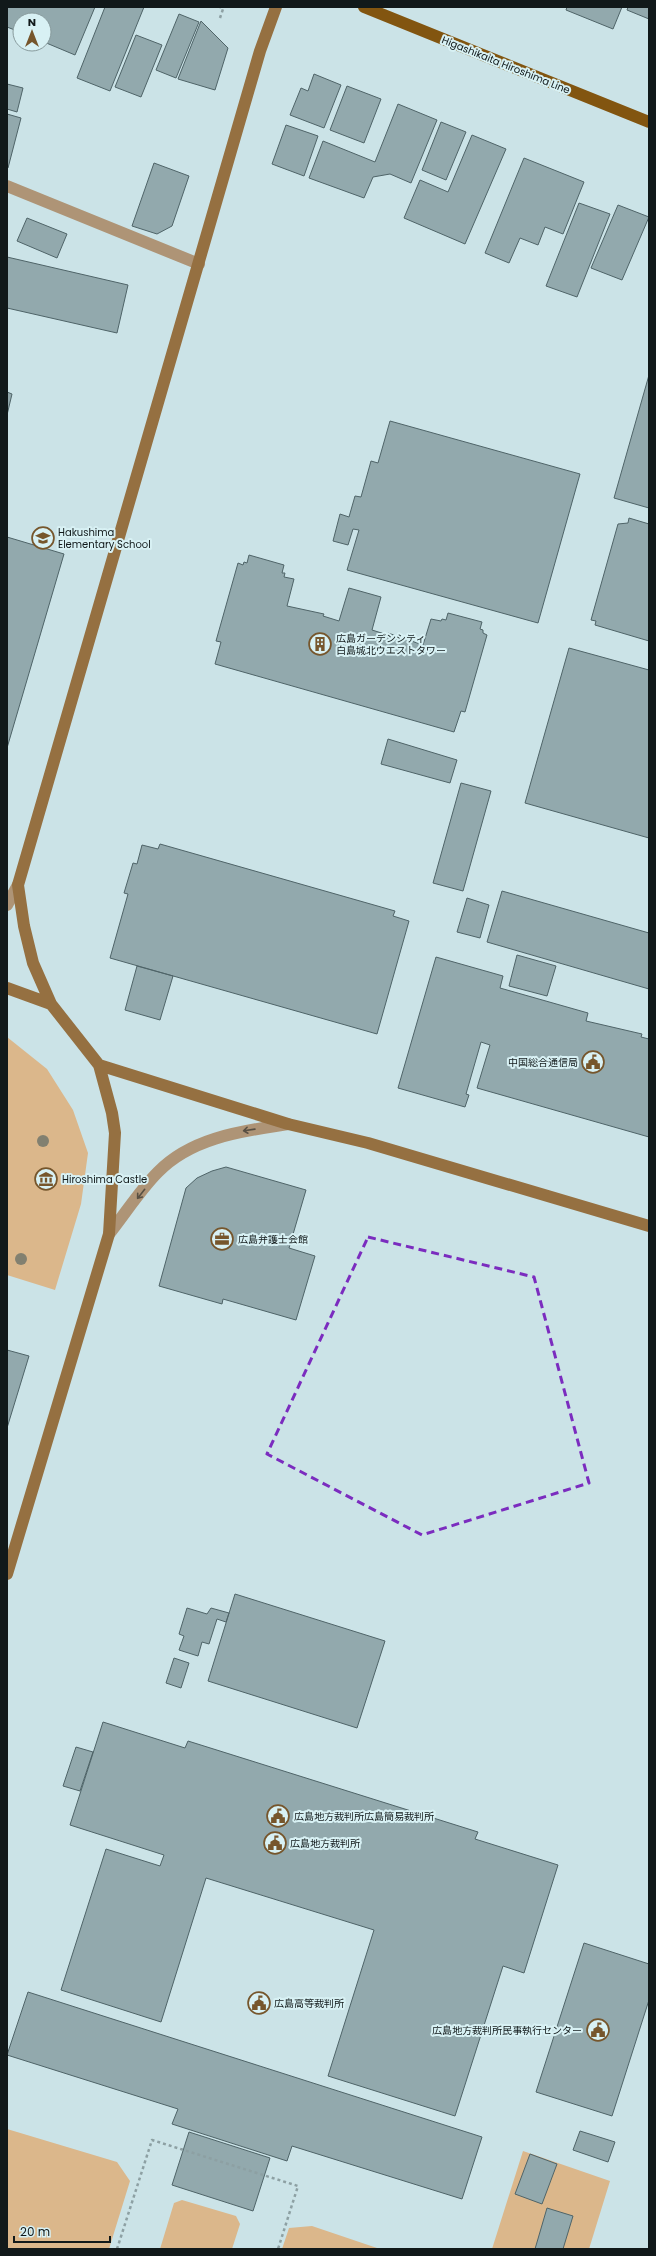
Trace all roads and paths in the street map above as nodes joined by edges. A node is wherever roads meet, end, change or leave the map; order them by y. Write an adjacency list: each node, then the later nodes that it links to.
1 (220, 7): 4 (path)
2 (276, 7): 7 (street)
3 (364, 7): 5 (main road, Higashikaita Hiroshima Line)
4 (220, 18)
5 (649, 122)
6 (7, 186): 7 (street)
7 (199, 264): 8 (street)
8 (18, 884): 9 (street); 11 (street)
9 (7, 905)
10 (7, 988): 11 (street)
11 (51, 1004): 12 (street)
12 (100, 1065): 13 (street); 15 (street)
13 (288, 1124): 14 (street); 15 (street, one-way to 15)
14 (649, 1226)
15 (109, 1234): 16 (street)
16 (7, 1574)
17 (117, 2249): 18 (path)
18 (278, 2249)

